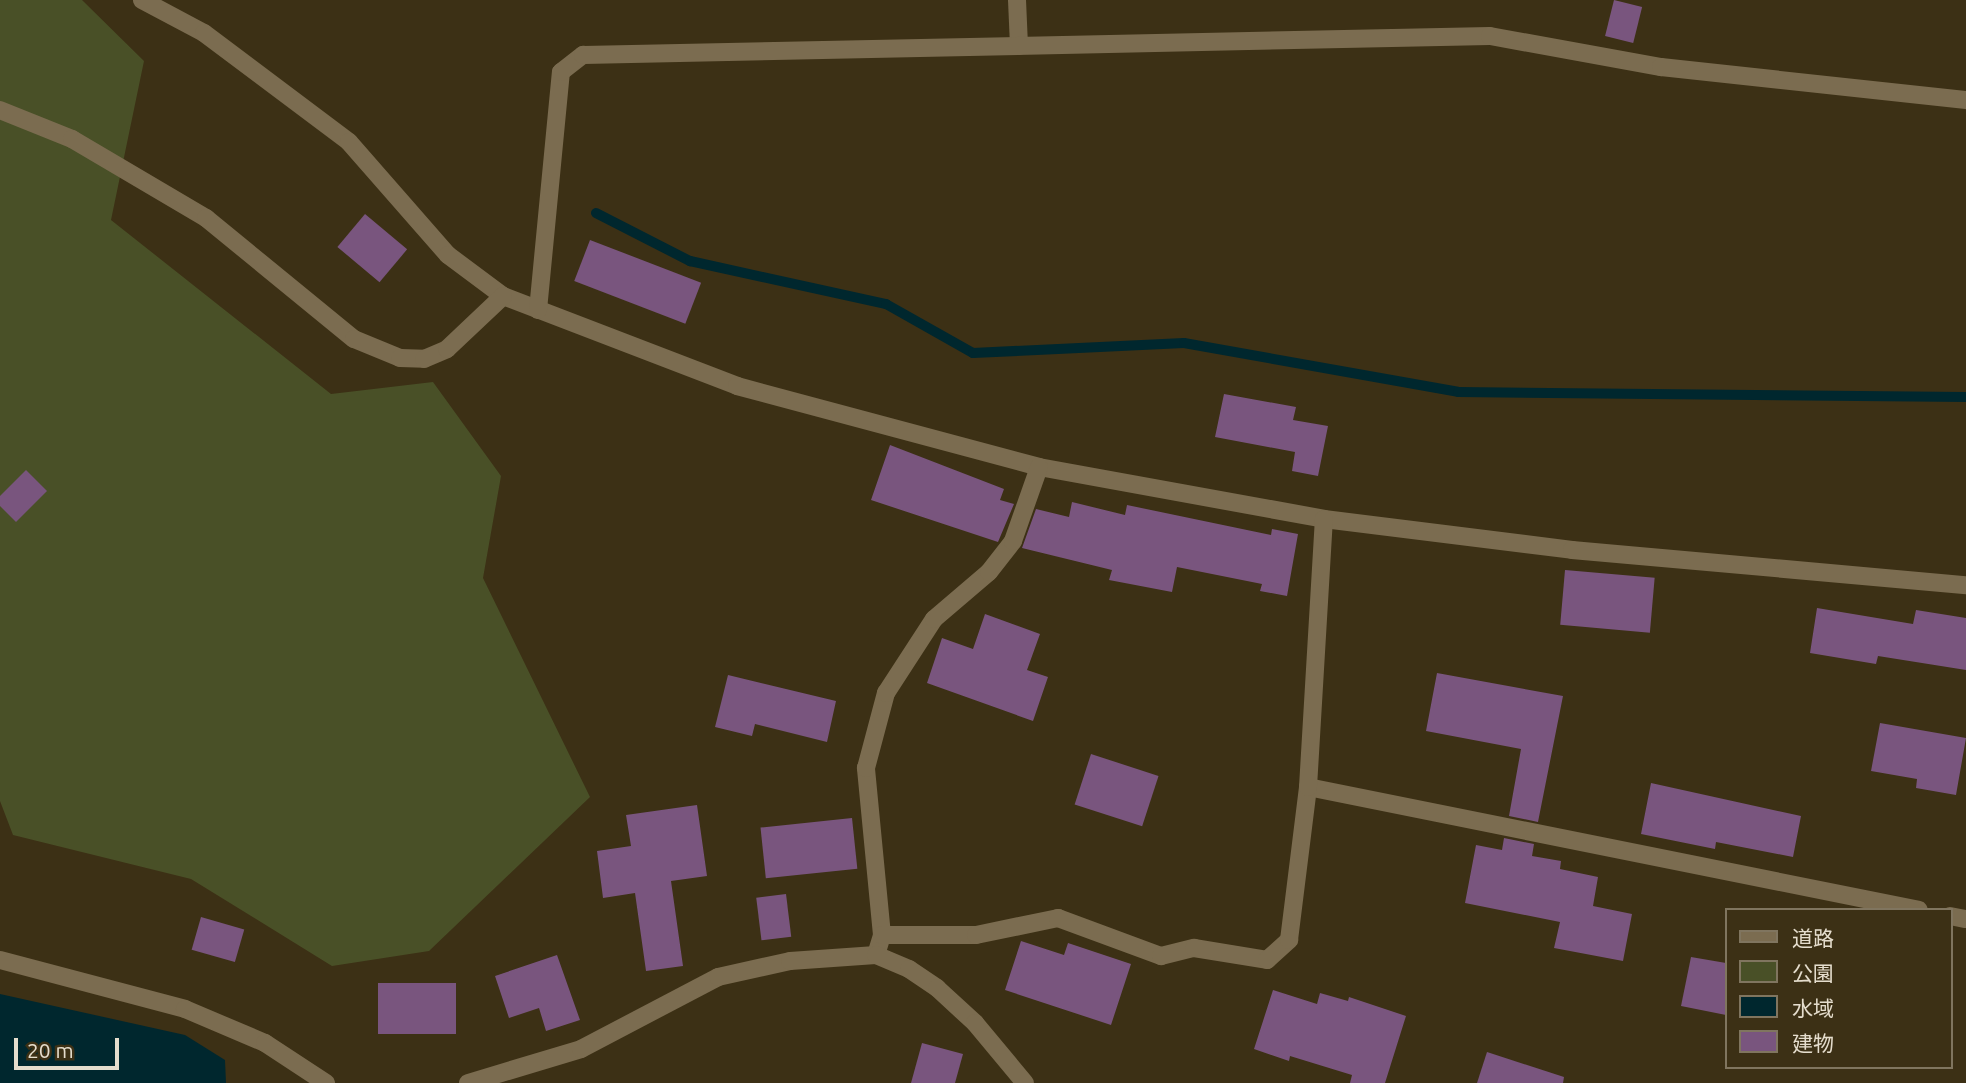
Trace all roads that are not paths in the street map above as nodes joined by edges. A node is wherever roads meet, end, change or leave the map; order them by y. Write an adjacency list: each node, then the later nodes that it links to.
1 (142, 0): 6 (street)
2 (1017, 0): 3 (street)
3 (1019, 46): 4 (street); 7 (street)
4 (1966, 100)
5 (0, 110): 6 (street)
6 (503, 296): 7 (street)
7 (538, 310): 8 (street)
8 (1039, 467): 9 (street); 13 (street)
9 (1324, 519): 10 (street); 11 (street)
10 (1966, 585)
11 (1308, 787): 12 (street); 13 (street)
12 (1909, 908)
13 (883, 935): 14 (street)
14 (876, 955): 17 (street); 18 (street)
15 (0, 960): 16 (street)
16 (326, 1083)
17 (468, 1083)
18 (1025, 1083)

